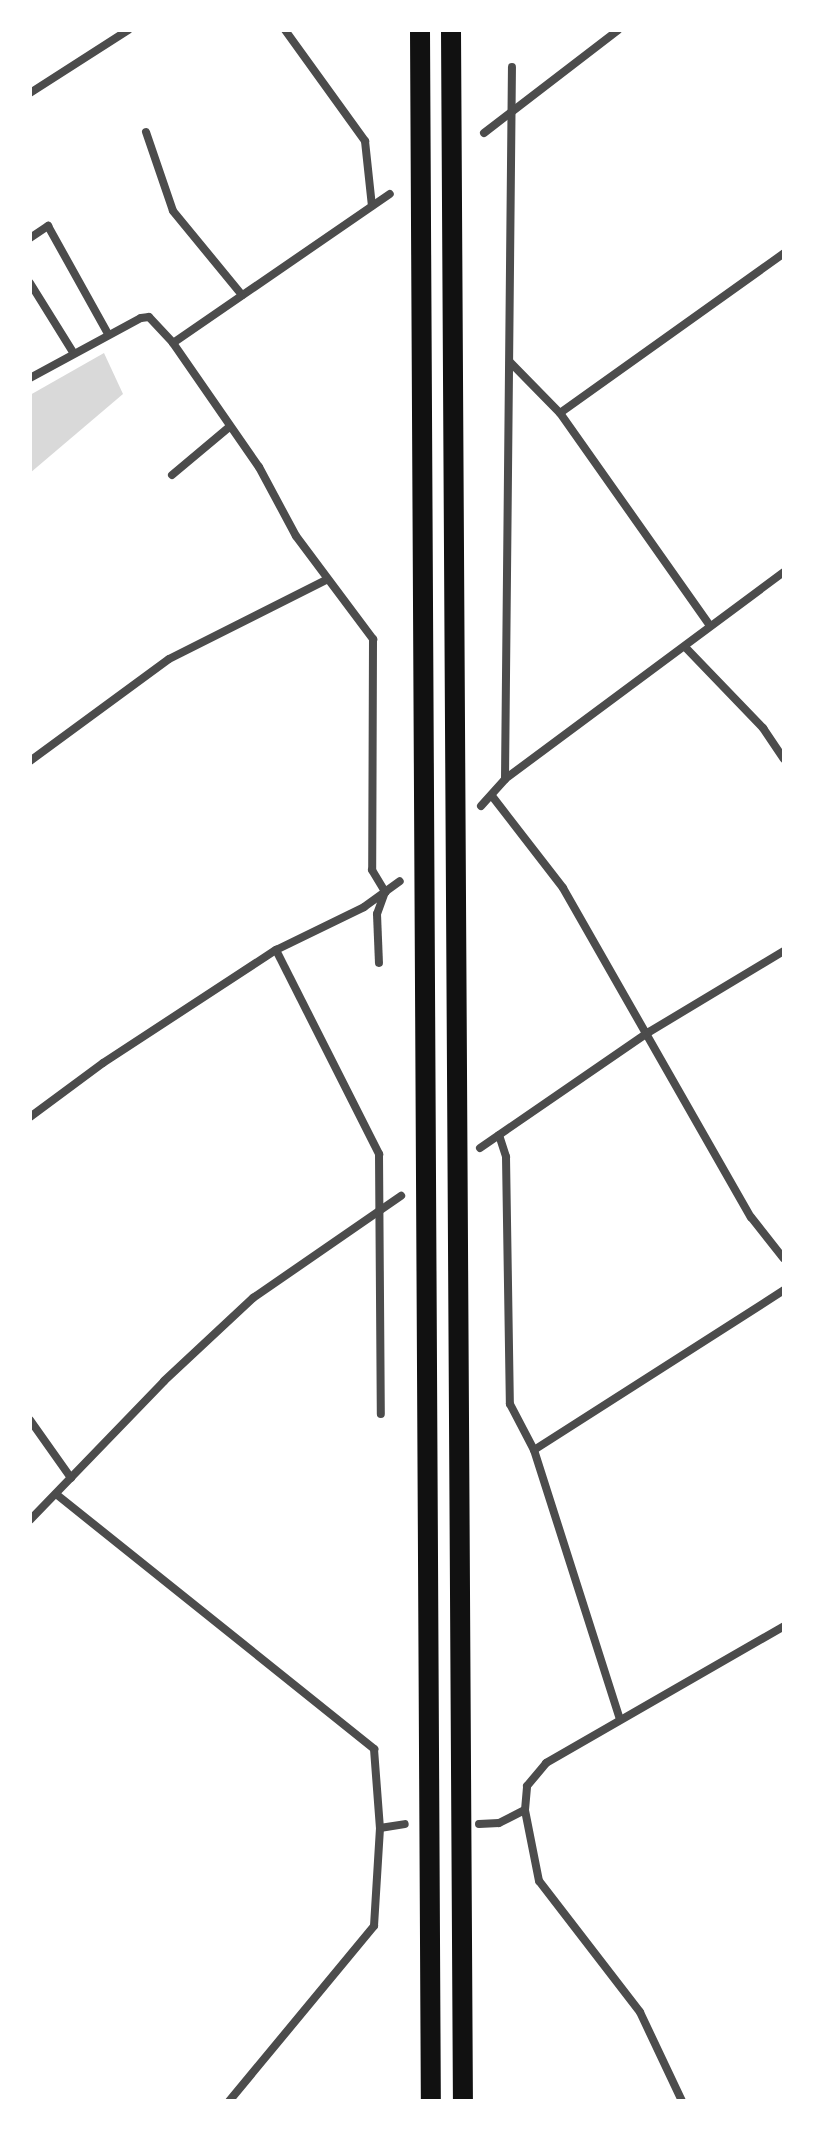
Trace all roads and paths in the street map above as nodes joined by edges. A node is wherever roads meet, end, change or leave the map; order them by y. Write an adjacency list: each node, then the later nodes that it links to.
1 (128, 30): 7 (street)
2 (285, 30): 12 (street)
3 (420, 30): 60 (highway)
4 (451, 30): 61 (highway)
5 (618, 30): 8 (street)
6 (512, 67): 8 (street)
7 (30, 93)
8 (509, 113): 10 (street); 20 (street)
9 (146, 132): 16 (street)
10 (484, 133)
11 (390, 194): 12 (street)
12 (372, 206): 16 (street)
13 (30, 238): 17 (street)
14 (784, 253): 22 (street)
15 (30, 283): 19 (street)
16 (242, 295): 18 (street)
17 (108, 334): 18 (street); 19 (street)
18 (173, 343): 23 (street)
19 (73, 352): 21 (street)
20 (510, 362): 22 (street); 31 (street)
21 (30, 378)
22 (560, 413): 27 (street)
23 (228, 428): 24 (street); 26 (street)
24 (172, 475)
25 (784, 572): 27 (street)
26 (326, 580): 30 (street); 35 (street)
27 (709, 624): 28 (street)
28 (687, 649): 29 (street); 31 (street)
29 (784, 759)
30 (30, 761)
31 (505, 779): 32 (street)
32 (492, 796): 33 (street); 39 (street)
33 (481, 806)
34 (400, 881): 35 (street)
35 (385, 892): 36 (street); 38 (street)
36 (276, 950): 40 (street); 44 (street)
37 (784, 951): 39 (street)
38 (379, 963)
39 (649, 1032): 41 (street); 45 (street)
40 (30, 1117)
41 (499, 1135): 42 (street); 49 (street)
42 (480, 1148)
43 (401, 1196): 44 (street)
44 (376, 1214): 47 (street); 50 (street)
45 (784, 1259)
46 (784, 1290): 49 (street)
47 (381, 1414)
48 (30, 1420): 50 (street)
49 (534, 1450): 54 (street)
50 (71, 1478): 51 (street)
51 (56, 1494): 52 (street); 58 (street)
52 (30, 1520)
53 (784, 1626): 54 (street)
54 (620, 1720): 55 (street)
55 (525, 1810): 57 (street); 62 (street)
56 (405, 1824): 58 (street)
57 (479, 1824)
58 (380, 1828): 59 (street)
59 (229, 2101)
60 (431, 2101)
61 (463, 2101)
62 (682, 2101)

